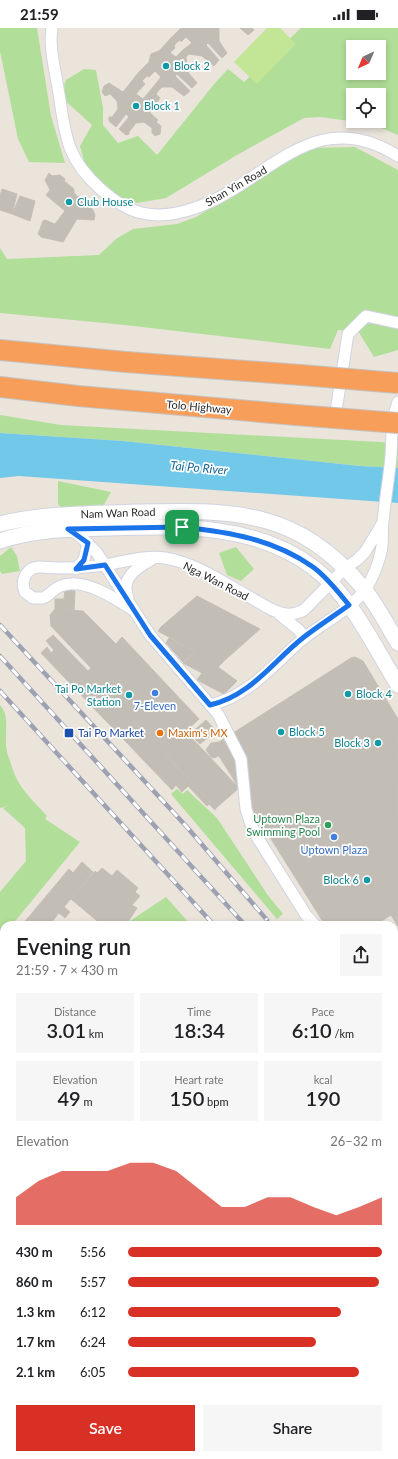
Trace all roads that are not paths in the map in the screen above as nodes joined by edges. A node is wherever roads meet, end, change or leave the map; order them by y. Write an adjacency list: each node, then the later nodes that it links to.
1 (52, 28): 2 (street, Shan Yin Road)
2 (398, 156)
3 (398, 323): 8 (street)
4 (0, 350): 5 (highway, bridge)
5 (398, 383)
6 (0, 388): 8 (highway, Tolo Highway, bridge)
7 (398, 402): 8 (street)
8 (395, 427): 10 (street)
9 (0, 524): 16 (main road, Nam Wan Road)
10 (382, 524): 16 (street, Nga Wan Road); 19 (street)
11 (68, 529): 12 (main road, Nam Wan Road); 13 (street, Nga Wan Road); 18 (main road, Nam Wan Road)
12 (0, 541)
13 (88, 543): 15 (street, Nga Wan Road); 17 (street)
14 (155, 558): 15 (street, Nga Wan Road); 21 (street, Nga Wan Road); 22 (street, Nga Wan Road)
15 (105, 565): 17 (street, Nga Wan Road); 21 (street, Nga Wan Road)
16 (345, 568): 18 (street, Nga Wan Road); 19 (main road, Nam Wan Road)
17 (76, 569): 21 (street, Nga Wan Road)
18 (330, 584): 20 (main road, Nam Wan Road); 22 (street, Nga Wan Road)
19 (364, 590): 20 (street); 24 (main road, Nam Wan Road)
20 (349, 605): 23 (street); 25 (main road, Nam Wan Road)
21 (133, 610): 26 (street, Nga Wan Road)
22 (275, 611): 23 (street, Nga Wan Road)
23 (304, 637): 26 (street)
24 (398, 643)
25 (398, 685)
26 (210, 705): 27 (street, Nga Wan Road)
27 (311, 921)

